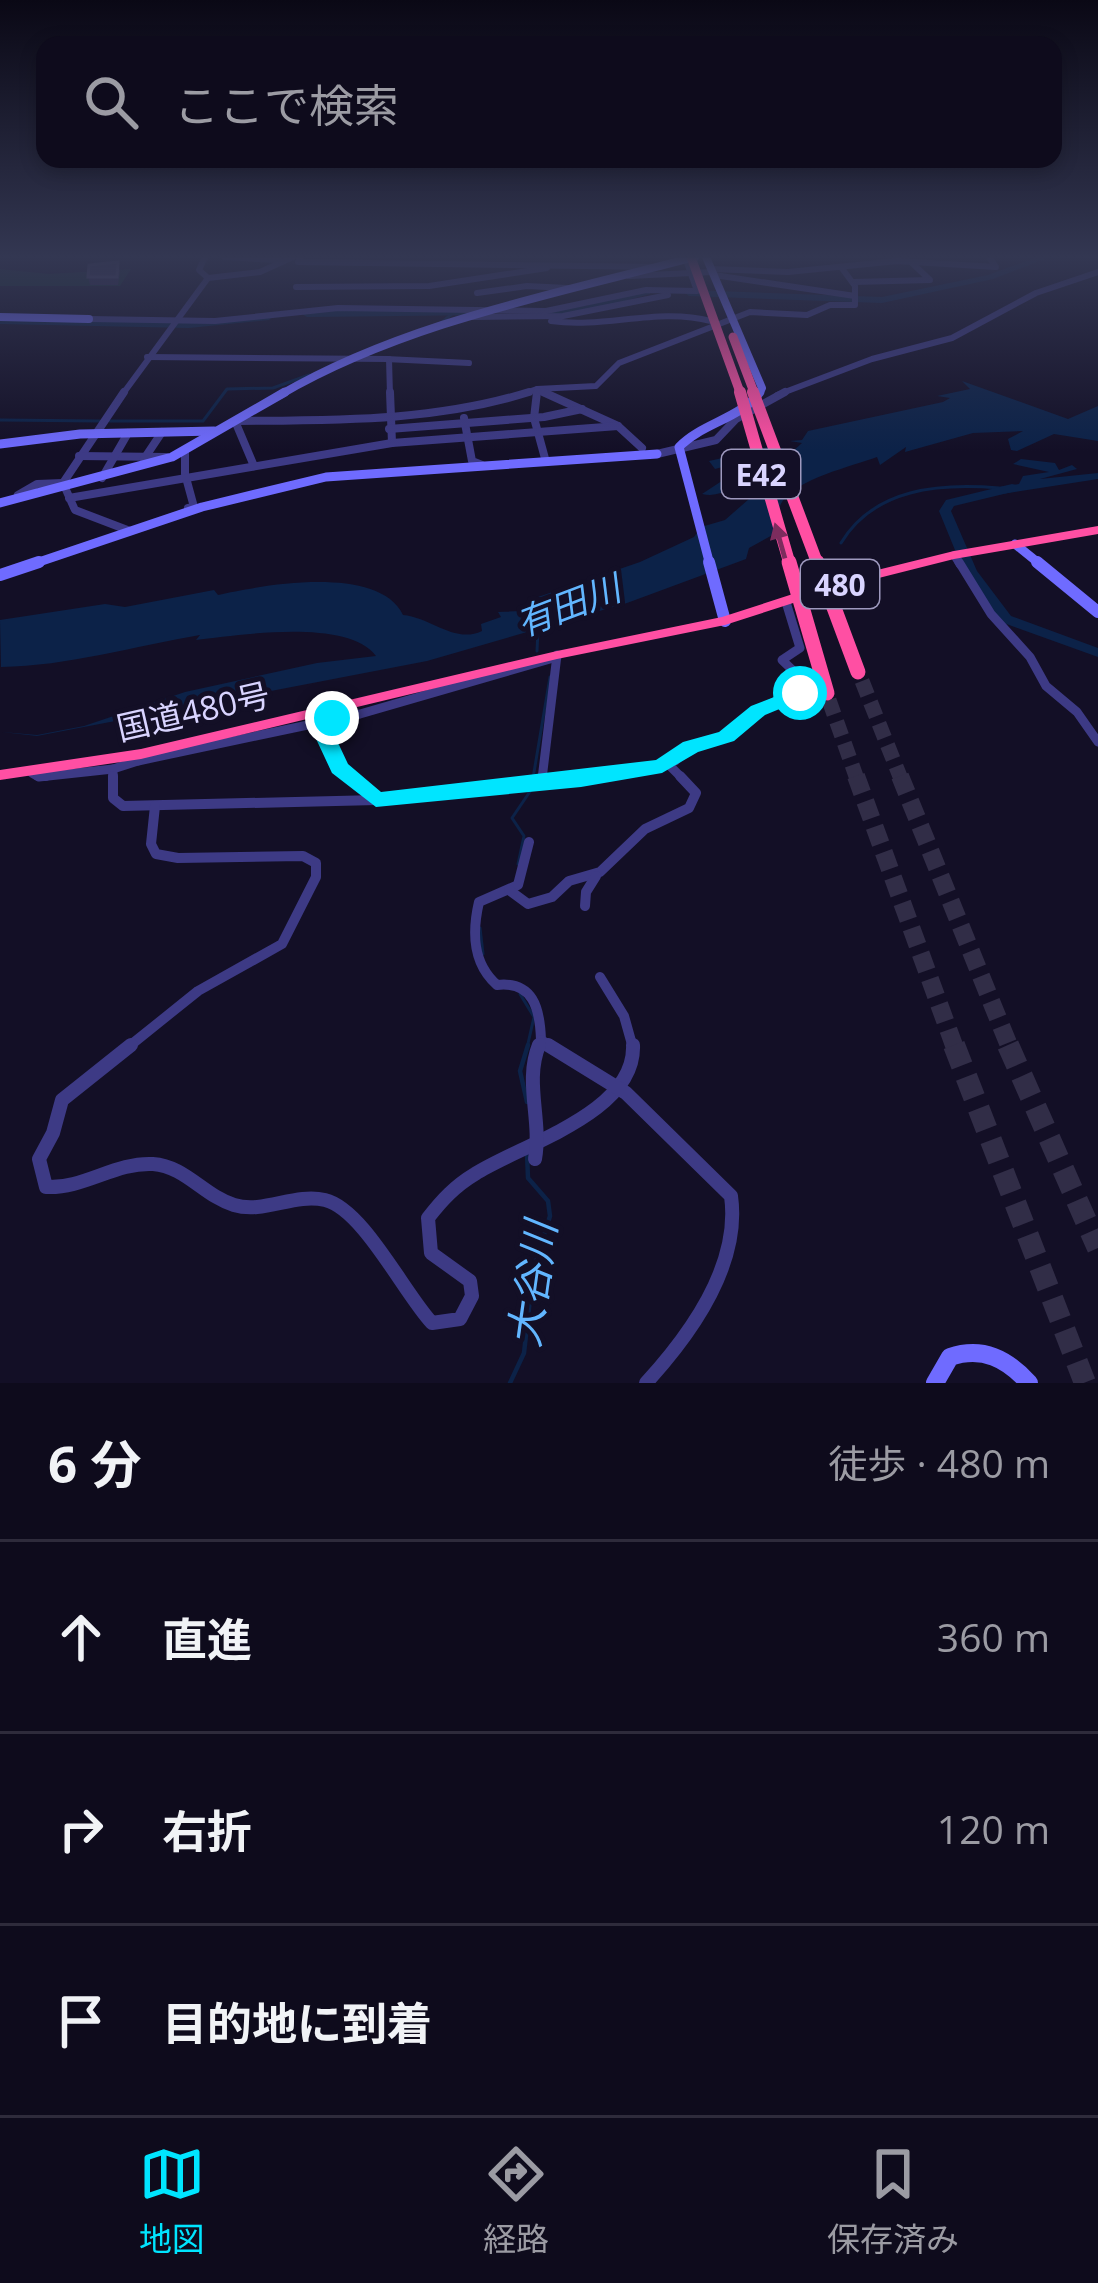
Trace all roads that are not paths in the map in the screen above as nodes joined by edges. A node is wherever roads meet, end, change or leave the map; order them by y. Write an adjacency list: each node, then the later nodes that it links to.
1 (130, 322): 13 (street)
2 (172, 322): 13 (street)
3 (196, 322): 13 (street)
4 (459, 322): 16 (street)
5 (526, 322): 6 (street)
6 (602, 322)
7 (706, 322): 14 (street)
8 (717, 322): 62 (highway, E42, one-way to 8, bridge)
9 (721, 322): 61 (highway, E42, bridge)
10 (722, 322): 14 (street)
11 (734, 322): 38 (street)
12 (983, 322): 38 (street)
13 (170, 324): 15 (street)
14 (712, 324): 19 (street)
15 (147, 357): 16 (street); 31 (street)
16 (356, 359): 17 (street); 24 (street)
17 (386, 359): 18 (street); 22 (street)
18 (470, 364)
19 (537, 388): 20 (street); 21 (street); 23 (street)
20 (462, 408): 22 (street); 25 (street)
21 (582, 409): 23 (street); 26 (street)
22 (387, 418): 24 (street); 27 (street)
23 (534, 418): 25 (street); 32 (street)
24 (235, 421): 28 (street); 44 (street)
25 (466, 423): 27 (street); 33 (street)
26 (618, 426): 32 (street); 36 (street)
27 (389, 429): 34 (street)
28 (217, 431): 30 (street); 37 (street)
29 (128, 433): 30 (street); 31 (street); 41 (street)
30 (161, 433): 42 (street)
31 (94, 434): 35 (street); 40 (street)
32 (539, 434): 33 (street); 45 (street)
33 (468, 439): 34 (street); 45 (street)
34 (392, 443): 44 (street)
35 (0, 444)
36 (642, 448)
37 (185, 451): 43 (street); 48 (street)
38 (680, 452): 39 (street); 59 (street)
39 (657, 454): 45 (street)
40 (79, 456): 41 (street); 49 (street)
41 (115, 456): 42 (street); 47 (street)
42 (146, 456): 43 (street); 46 (street)
43 (172, 457): 46 (street)
44 (254, 466): 48 (street)
45 (511, 466): 51 (street)
46 (137, 469): 47 (street)
47 (102, 478): 49 (street)
48 (186, 478): 49 (street); 51 (street)
49 (65, 490): 50 (street); 53 (street)
50 (4, 500)
51 (170, 518): 53 (street)
52 (1098, 530): 54 (highway, 国道480号 / 480)
53 (130, 531): 56 (street)
54 (1015, 544): 55 (highway, 国道480号 / 480); 58 (street)
55 (961, 554): 57 (highway, 国道480号 / 480); 65 (street)
56 (0, 575)
57 (786, 602): 59 (highway, 国道480号 / 480); 67 (street)
58 (1098, 612)
59 (722, 613): 60 (highway, 国道480号 / 480)
60 (557, 656): 63 (highway, 国道480号 / 480); 64 (street); 71 (street)
61 (860, 677)
62 (828, 696)
63 (368, 701): 64 (street); 66 (highway, 国道480号 / 480)
64 (343, 717): 66 (street); 72 (street)
65 (1098, 742)
66 (140, 758): 68 (street); 69 (highway, 国道480号 / 480)
67 (668, 764): 71 (street); 75 (street)
68 (113, 769): 69 (street); 73 (street)
69 (32, 772): 70 (highway, 国道480号 / 480)
70 (0, 775)
71 (542, 783): 72 (street)
72 (376, 800): 73 (street)
73 (155, 806): 81 (street)
74 (530, 842): 76 (street)
75 (600, 872): 76 (street); 77 (street)
76 (509, 890): 79 (street)
77 (585, 906)
78 (600, 976): 80 (street)
79 (541, 1040): 80 (street); 81 (street)
80 (617, 1086): 81 (street); 83 (street)
81 (540, 1142): 82 (street)
82 (535, 1159)
83 (646, 1383)
84 (935, 1383): 85 (street)
85 (1029, 1383)

